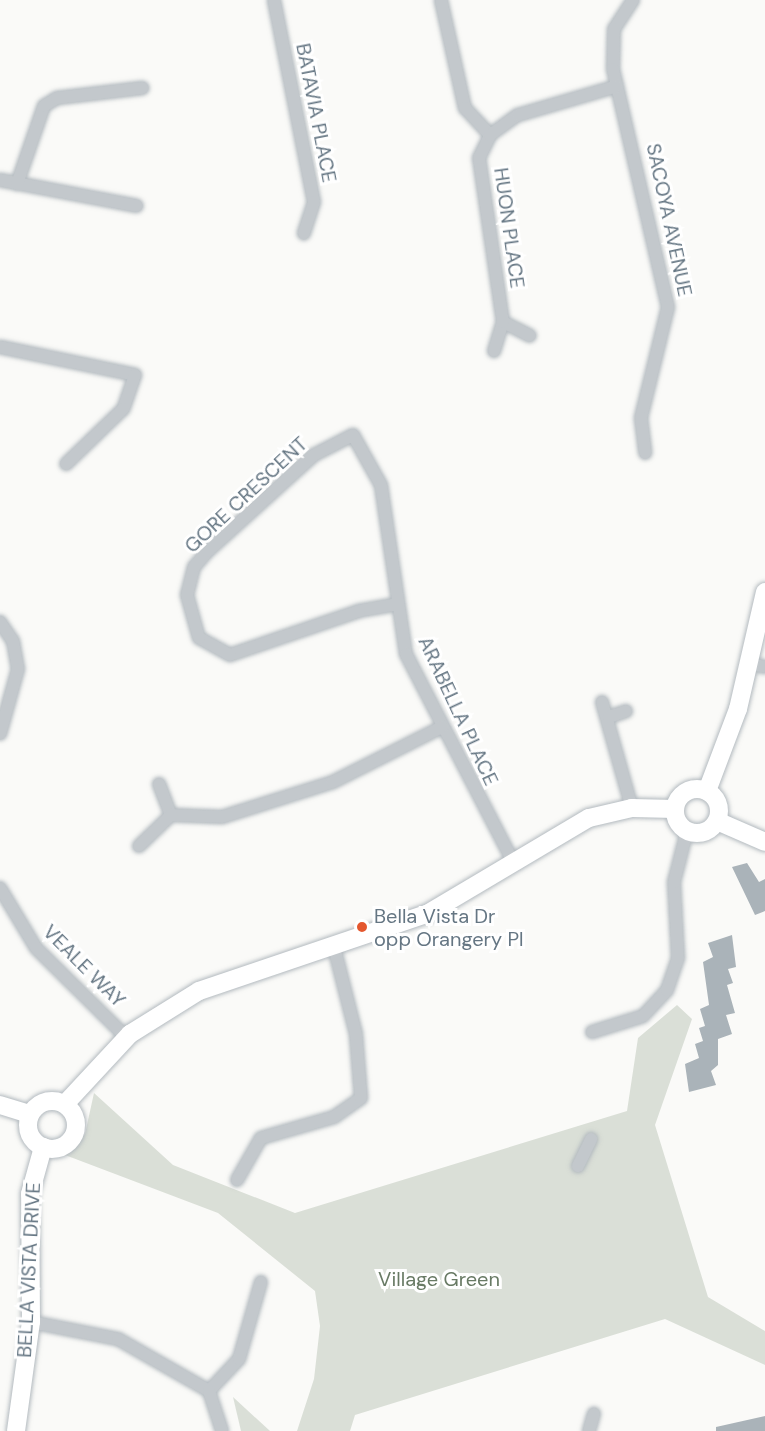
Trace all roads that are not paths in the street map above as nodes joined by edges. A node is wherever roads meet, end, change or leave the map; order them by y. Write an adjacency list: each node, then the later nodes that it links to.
1 (274, 0): 10 (street, BATAVIA PLACE)
2 (441, 0): 6 (street)
3 (633, 0): 4 (street, SACOYA AVENUE)
4 (617, 86): 6 (street); 16 (street, SACOYA AVENUE)
5 (142, 88): 8 (street)
6 (490, 135): 11 (street, HUON PLACE)
7 (0, 180): 8 (street)
8 (17, 184): 9 (street)
9 (137, 206)
10 (303, 233)
11 (503, 322): 12 (street); 14 (street, HUON PLACE)
12 (530, 336)
13 (0, 347): 17 (street)
14 (494, 351)
15 (353, 435): 19 (street, ARABELLA PLACE); 19 (street, GORE CRESCENT)
16 (645, 453)
17 (66, 464)
18 (765, 592): 21 (street)
19 (398, 604): 25 (street, ARABELLA PLACE)
20 (0, 622): 26 (street)
21 (758, 666): 28 (street)
22 (602, 702): 24 (street)
23 (627, 711): 24 (street)
24 (609, 717): 29 (street)
25 (442, 727): 31 (street); 36 (street, ARABELLA PLACE)
26 (0, 734)
27 (159, 784): 31 (street)
28 (707, 791): 30 (street); 32 (street)
29 (632, 808): 30 (street); 36 (street)
30 (675, 808): 33 (street)
31 (171, 815): 35 (street)
32 (717, 821): 33 (street); 34 (street)
33 (687, 831): 39 (street)
34 (765, 842)
35 (139, 846)
36 (513, 861): 38 (street)
37 (0, 888): 40 (street, VEALE WAY)
38 (334, 947): 40 (street); 47 (street)
39 (591, 1032)
40 (126, 1037): 41 (street)
41 (64, 1104): 43 (street); 45 (street)
42 (0, 1105): 43 (street)
43 (30, 1114): 45 (street)
44 (591, 1139): 46 (street)
45 (43, 1147): 49 (street, BELLA VISTA DRIVE)
46 (578, 1166)
47 (237, 1179)
48 (261, 1282): 50 (street)
49 (31, 1323): 50 (street); 52 (street, BELLA VISTA DRIVE)
50 (209, 1391): 53 (street)
51 (594, 1414): 54 (street)
52 (16, 1431)
53 (222, 1431)
54 (588, 1431)

